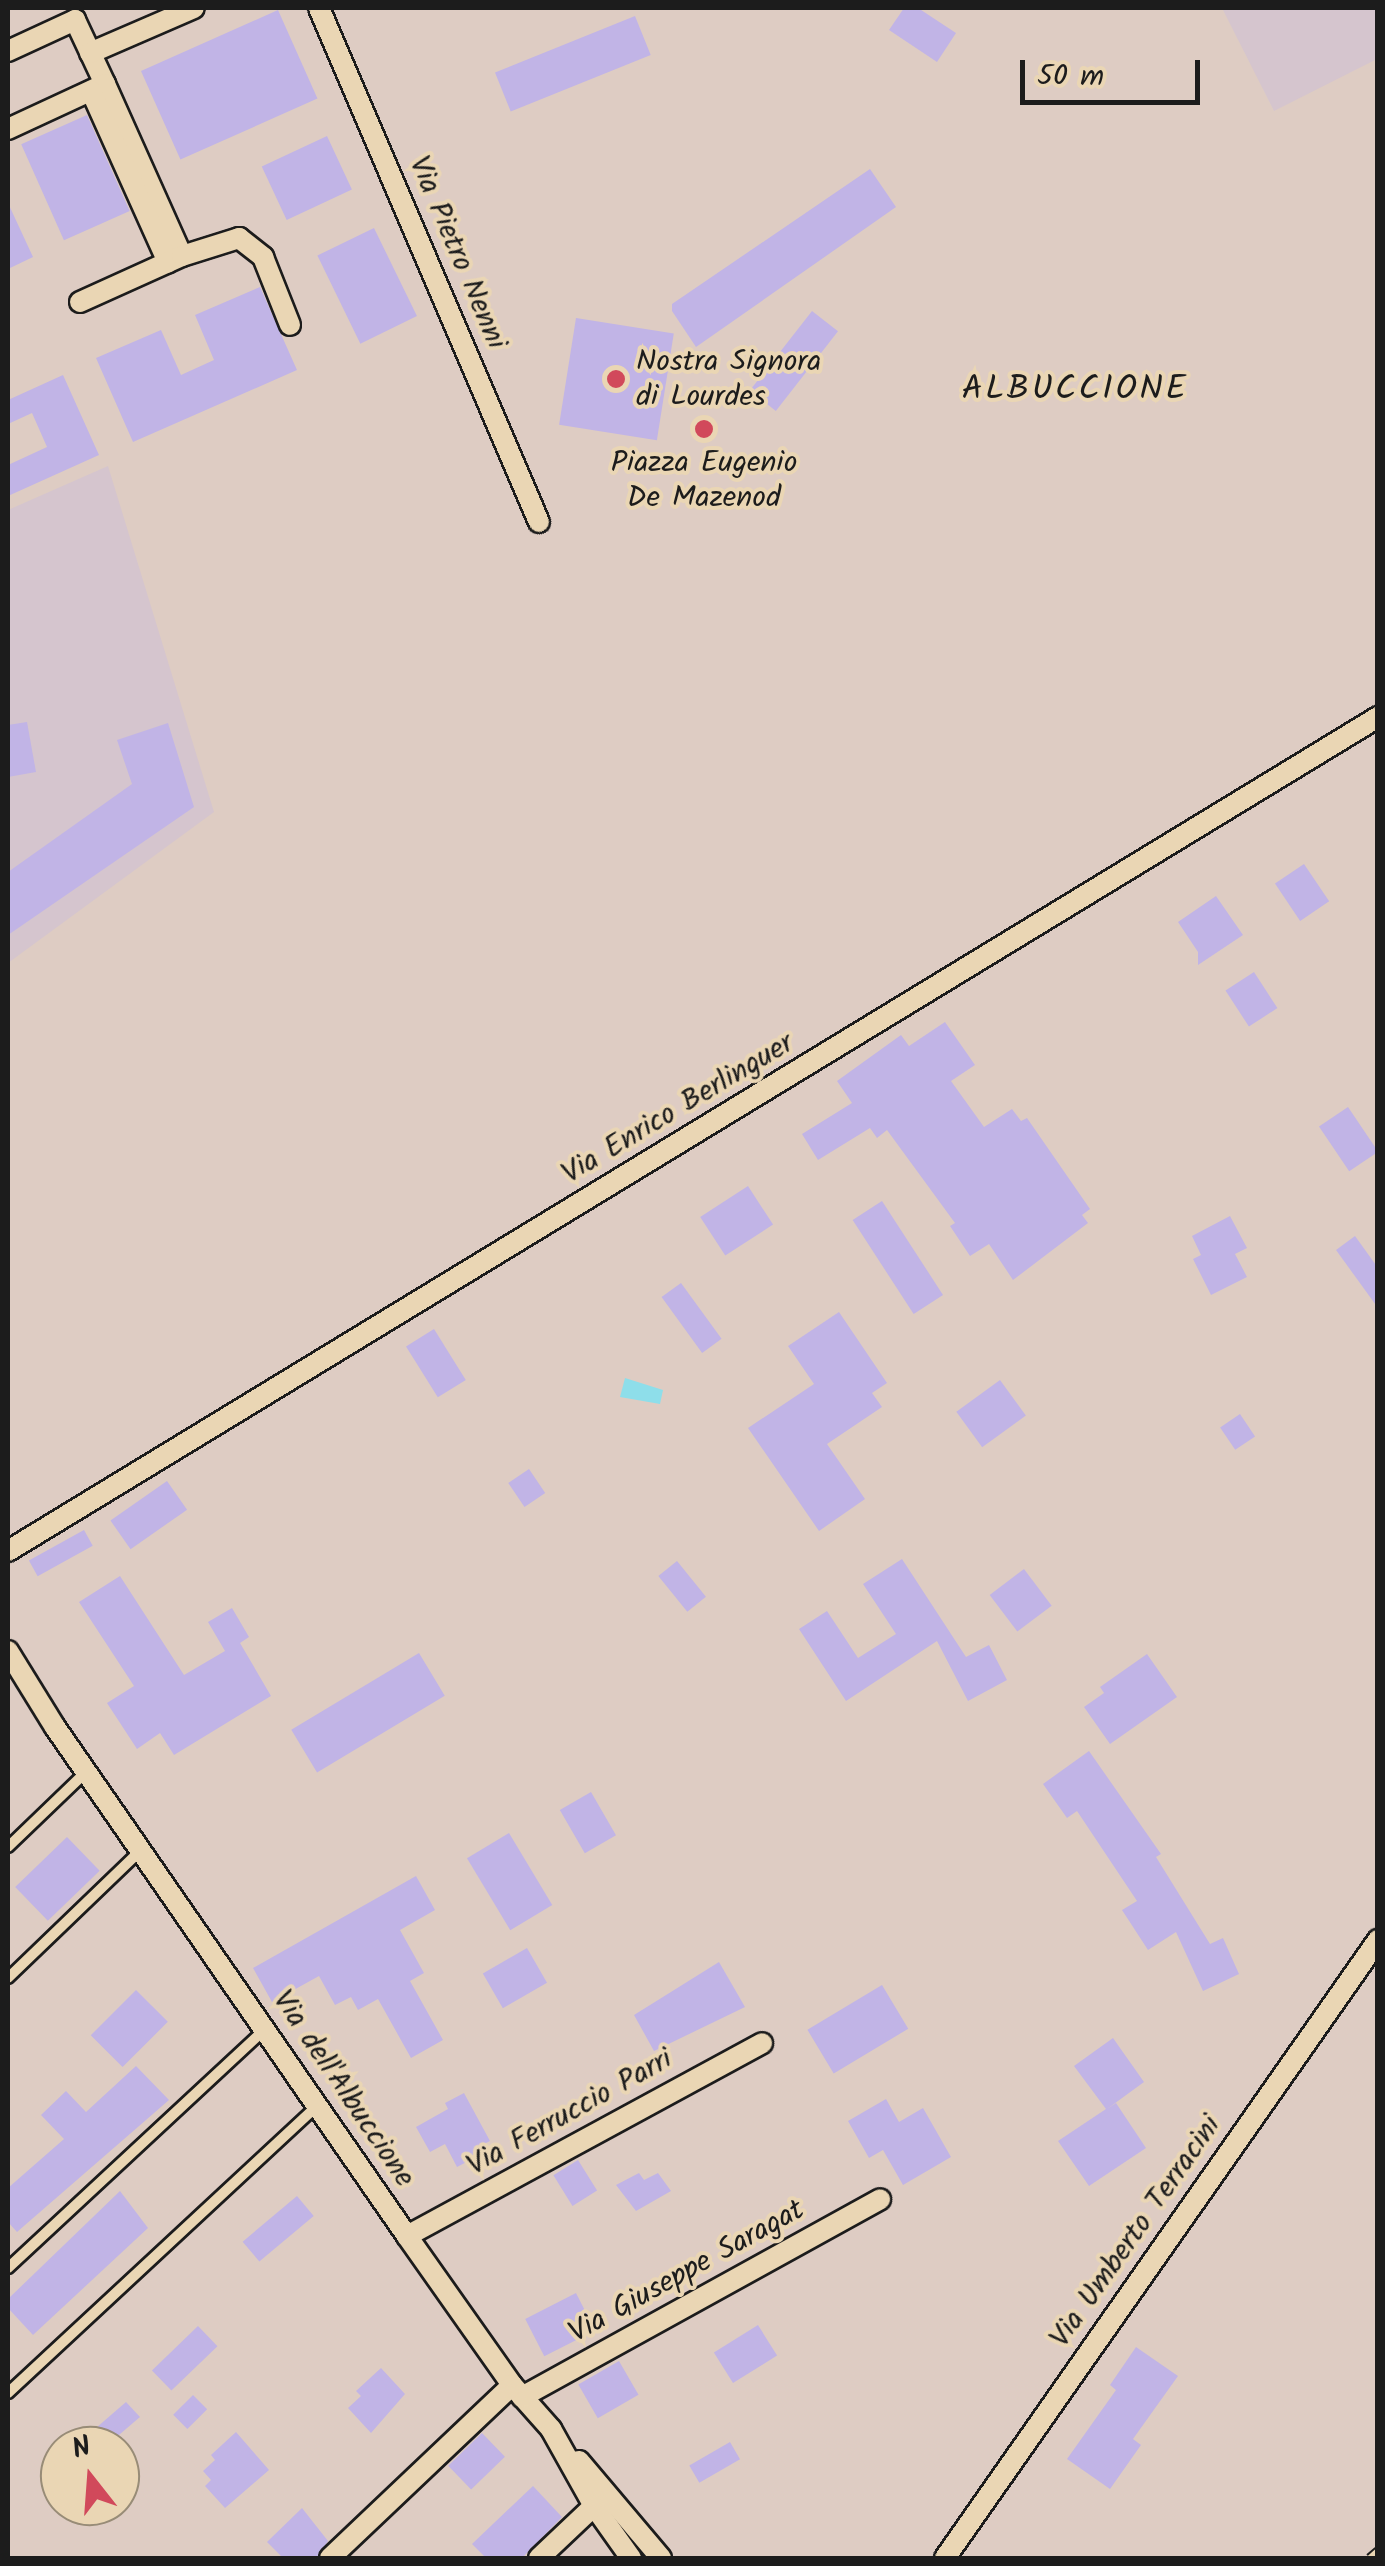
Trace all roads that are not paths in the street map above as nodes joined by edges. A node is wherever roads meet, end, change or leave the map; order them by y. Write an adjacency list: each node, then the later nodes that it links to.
1 (194, 8): 4 (street)
2 (318, 8): 10 (street, Via Pietro Nenni)
3 (8, 51): 4 (street)
4 (90, 52): 5 (street)
5 (98, 87): 6 (street); 7 (street)
6 (8, 129)
7 (175, 259): 8 (street); 9 (street)
8 (80, 302)
9 (290, 324)
10 (540, 522)
11 (1378, 717): 12 (street, Via Enrico Berlinguer)
12 (8, 1551)
13 (8, 1651): 14 (street, Via dell'Albuccione)
14 (86, 1772): 15 (lane); 16 (street, Via dell'Albuccione)
15 (8, 1847)
16 (140, 1851): 18 (lane); 19 (street, Via dell'Albuccione)
17 (1378, 1940): 33 (street, Via Umberto Terracini)
18 (8, 1978)
19 (266, 2028): 21 (street, Via dell'Albuccione); 24 (lane)
20 (762, 2043): 23 (street, Via Ferruccio Parri)
21 (320, 2104): 23 (street, Via dell'Albuccione); 26 (lane)
22 (880, 2199): 25 (street, Via Giuseppe Saragat)
23 (407, 2236): 25 (street, Via dell'Albuccione)
24 (8, 2268)
25 (517, 2391): 27 (street, Via dell'Albuccione); 29 (street, Via Giuseppe Saragat)
26 (8, 2393)
27 (551, 2429): 28 (street, Via dell'Albuccione); 32 (street)
28 (594, 2506): 30 (street); 31 (street, Via dell'Albuccione)
29 (330, 2558)
30 (540, 2558)
31 (632, 2558)
32 (660, 2558)
33 (945, 2558)

